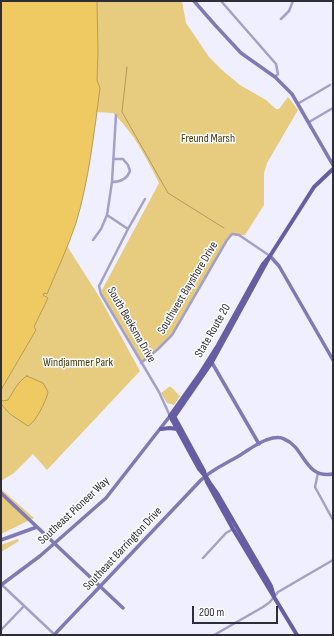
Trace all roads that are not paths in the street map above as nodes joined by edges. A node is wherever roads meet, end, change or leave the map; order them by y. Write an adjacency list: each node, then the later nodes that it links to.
1 (194, 1): 5 (street)
2 (221, 1): 5 (street)
3 (293, 1): 4 (street)
4 (281, 19)
5 (274, 76): 7 (street)
6 (330, 85): 7 (street)
7 (298, 103): 10 (street)
8 (333, 108): 10 (street)
9 (116, 115): 11 (street)
10 (309, 122): 12 (street)
11 (114, 159): 14 (street); 14 (street)
12 (333, 165)
13 (333, 169): 19 (main road, State Route 20)
14 (112, 182): 16 (street)
15 (145, 199): 17 (street)
16 (107, 215): 17 (street); 18 (street)
17 (128, 228): 23 (street, South Beeksma Drive)
18 (93, 240)
19 (270, 256): 20 (main road, State Route 20); 21 (street); 22 (main road, State Route 20); 23 (street, Southwest Bayshore Drive)
20 (211, 356): 22 (street); 24 (main road, State Route 20)
21 (333, 360)
22 (212, 362): 24 (main road, State Route 20); 27 (street)
23 (141, 363): 24 (street, South Beeksma Drive)
24 (172, 417): 25 (street, Southeast Pioneer Way); 26 (main road); 30 (main road)
25 (162, 429): 26 (main road); 38 (street, Southeast Pioneer Way)
26 (177, 430): 30 (main road)
27 (260, 444): 28 (street, Southeast Barrington Drive); 30 (street, Southeast Barrington Drive)
28 (318, 473): 29 (street); 32 (street)
29 (333, 474)
30 (205, 476): 35 (main road); 36 (main road); 42 (street, Southeast Barrington Drive)
31 (1, 493): 34 (street)
32 (332, 515): 33 (street)
33 (333, 520)
34 (37, 527): 37 (street); 38 (street)
35 (233, 529): 36 (street); 39 (street); 43 (main road)
36 (240, 533): 43 (main road)
37 (1, 540)
38 (55, 543): 41 (street, Southeast Pioneer Way); 42 (street)
39 (203, 558)
40 (333, 560): 43 (street)
41 (1, 585): 44 (street)
42 (101, 587): 45 (street); 47 (street, Southeast Barrington Drive)
43 (274, 597): 48 (street); 49 (main road)
44 (24, 606): 46 (street); 47 (street)
45 (123, 608)
46 (1, 630)
47 (54, 635)
48 (214, 635)
49 (297, 635)

